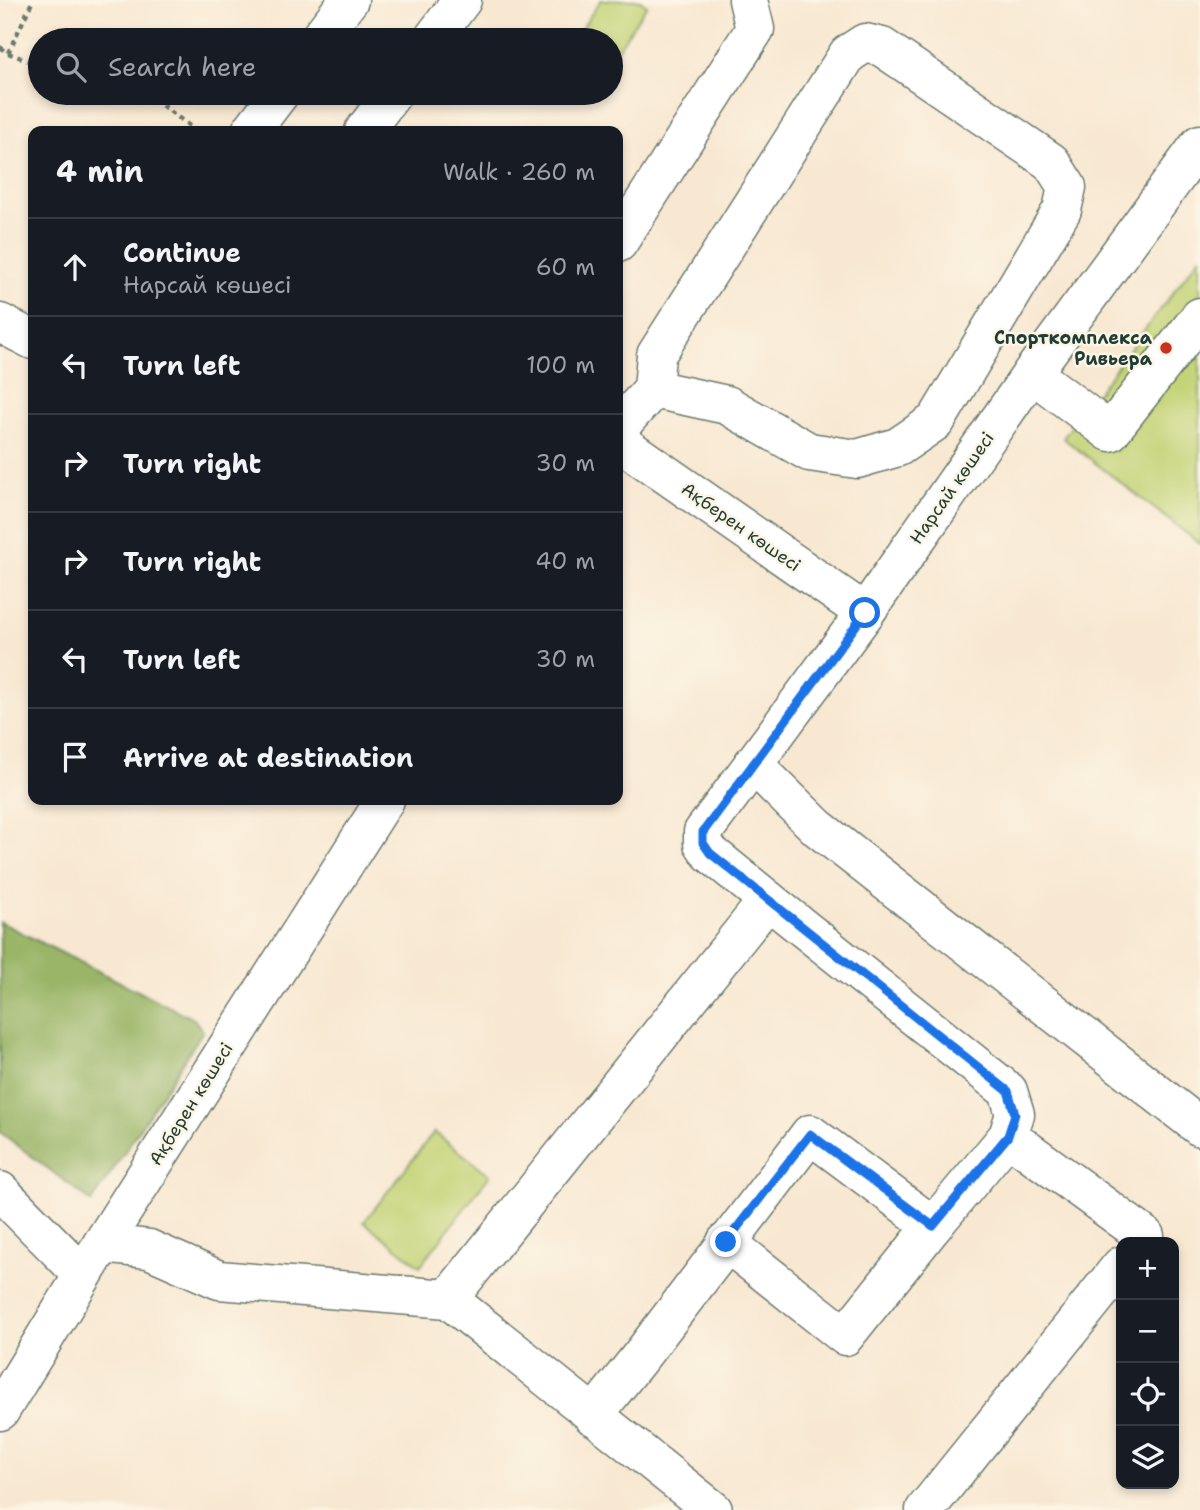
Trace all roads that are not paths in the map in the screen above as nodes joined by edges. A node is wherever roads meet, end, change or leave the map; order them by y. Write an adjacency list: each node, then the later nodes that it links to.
1 (349, 0): 4 (street)
2 (462, 0): 5 (street)
3 (748, 0): 11 (street)
4 (327, 28)
5 (441, 28)
6 (271, 105): 8 (street)
7 (384, 105): 9 (street)
8 (255, 126)
9 (368, 126)
10 (1200, 144): 15 (street, Нарсай көшесі)
11 (623, 235)
12 (1200, 317): 15 (street)
13 (0, 323): 14 (street)
14 (28, 337)
15 (1032, 373): 19 (street, Нарсай көшесі)
16 (653, 389): 16 (street); 17 (street)
17 (623, 427)
18 (623, 432): 19 (street, Ақберен көшесі)
19 (865, 613): 20 (street, Нарсай көшесі)
20 (753, 764): 22 (street, Нарсай көшесі); 23 (street)
21 (381, 805): 29 (street, Ақберен көшесі)
22 (768, 900): 24 (street); 31 (street)
23 (1200, 1127)
24 (1008, 1136): 26 (street); 27 (street)
25 (0, 1191): 29 (street)
26 (933, 1226): 28 (street); 28 (street)
27 (1144, 1237)
28 (726, 1242): 33 (street)
29 (92, 1259): 31 (street); 32 (street, Ақберен көшесі)
30 (1116, 1272): 35 (street)
31 (448, 1299): 33 (street)
32 (0, 1411)
33 (593, 1416): 34 (street)
34 (713, 1510)
35 (925, 1510)

